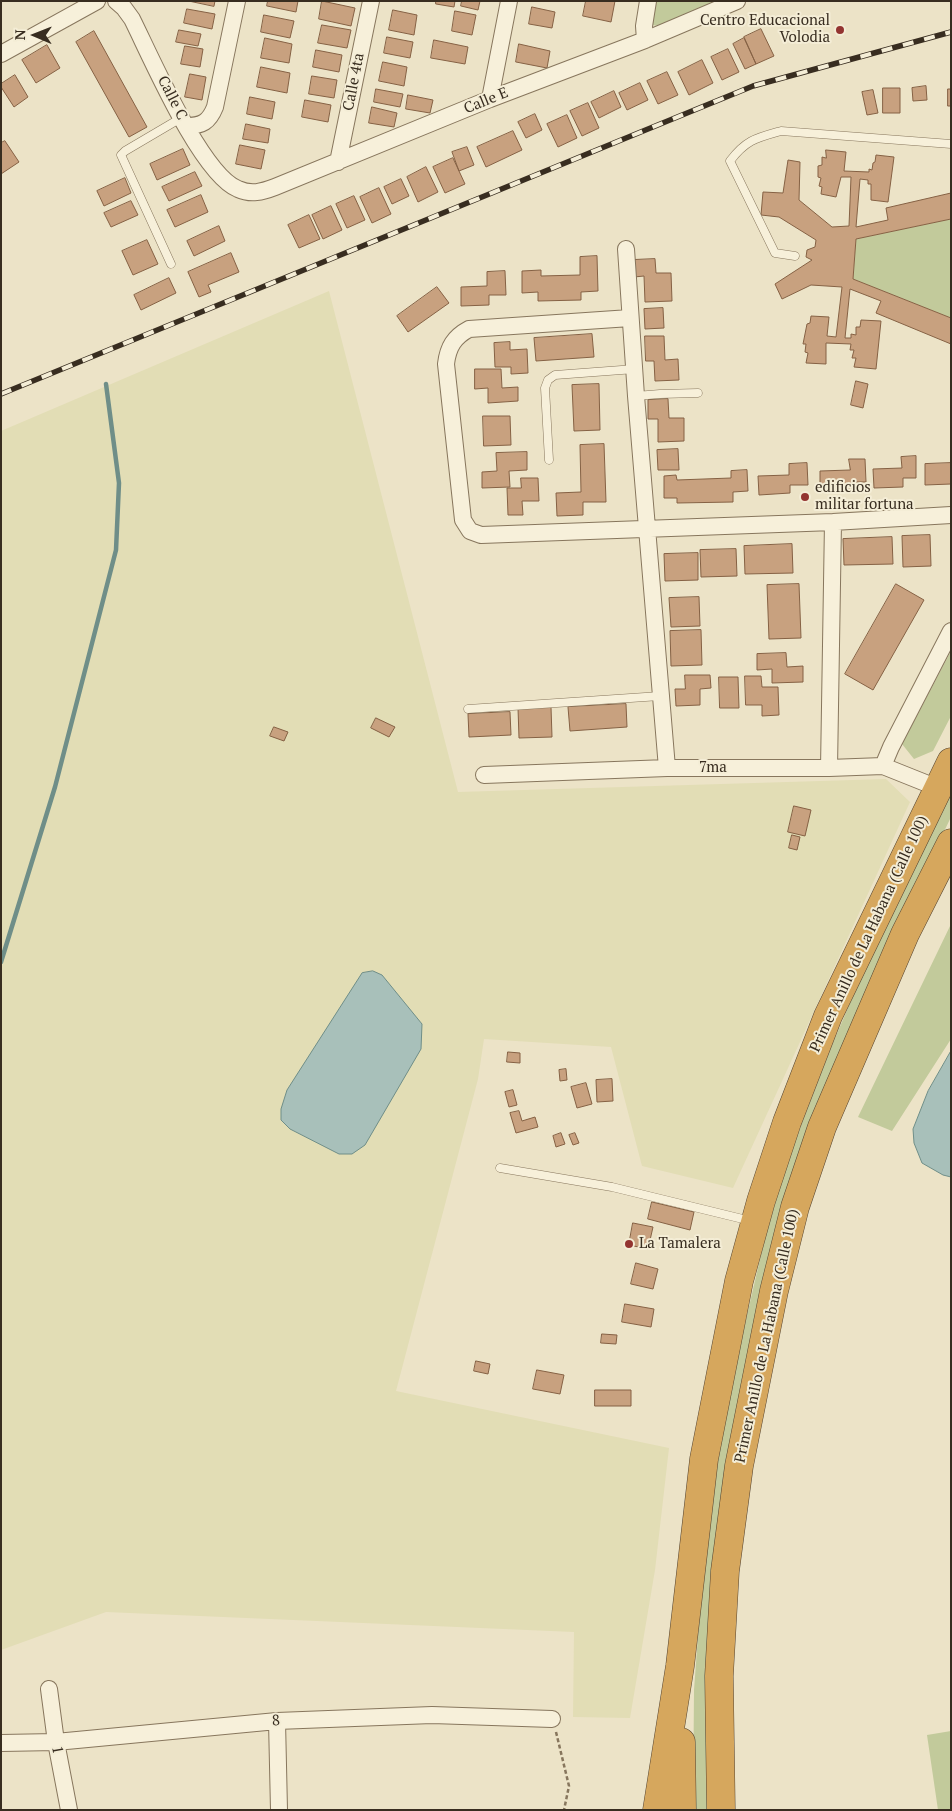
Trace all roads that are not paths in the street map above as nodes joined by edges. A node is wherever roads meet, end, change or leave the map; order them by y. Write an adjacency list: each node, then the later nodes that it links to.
1 (97, 1): 9 (street)
2 (116, 1): 11 (street, Calle C)
3 (237, 1): 11 (street)
4 (370, 1): 13 (street, Calle 4ta)
5 (509, 1): 10 (street)
6 (648, 1): 8 (street)
7 (737, 1): 8 (street, Calle E)
8 (645, 40): 10 (street, Calle E)
9 (1, 54)
10 (490, 99): 13 (street, Calle E)
11 (183, 122): 14 (street, Calle C); 17 (lane)
12 (951, 144): 16 (lane)
13 (338, 162): 14 (street, Calle E)
14 (236, 189)
15 (626, 249): 18 (street)
16 (795, 256)
17 (171, 264)
18 (630, 318): 19 (street); 25 (street)
19 (635, 369): 21 (street); 22 (lane)
20 (698, 394): 21 (lane)
21 (636, 396): 25 (street)
22 (549, 460)
23 (951, 516): 24 (street)
24 (833, 522): 25 (street); 32 (street)
25 (646, 529): 27 (street)
26 (951, 631): 30 (street)
27 (660, 696): 28 (lane); 31 (street)
28 (468, 709)
29 (951, 762): 34 (highway, Primer Anillo de La Habana (Calle 100))
30 (883, 766): 32 (street, 7ma); 34 (street, 7ma)
31 (667, 768): 32 (street, 7ma); 33 (street, 7ma)
32 (829, 768)
33 (484, 775)
34 (938, 788): 37 (highway, Primer Anillo de La Habana (Calle 100))
35 (951, 843): 44 (highway, Primer Anillo de La Habana (Calle 100))
36 (500, 1168): 37 (lane)
37 (755, 1222): 38 (highway, Primer Anillo de La Habana (Calle 100))
38 (680, 1666): 47 (highway); 48 (highway)
39 (49, 1689): 42 (street, 1)
40 (552, 1718): 41 (street, 8)
41 (277, 1721): 42 (street, 8); 46 (street)
42 (56, 1742): 43 (street, 8); 45 (street, 1)
43 (1, 1743)
44 (720, 1805)
45 (68, 1810)
46 (279, 1810)
47 (658, 1810)
48 (682, 1810)

